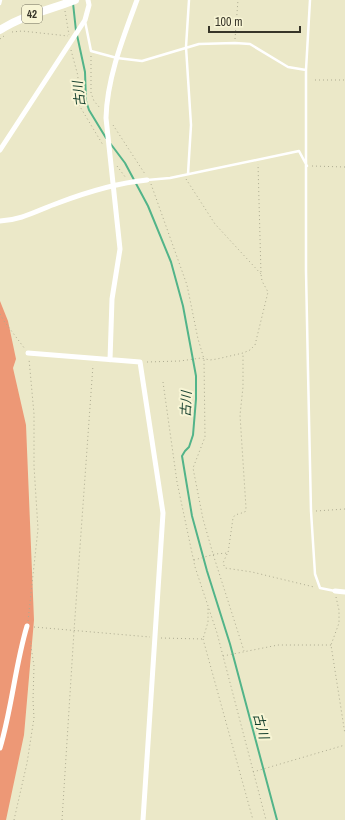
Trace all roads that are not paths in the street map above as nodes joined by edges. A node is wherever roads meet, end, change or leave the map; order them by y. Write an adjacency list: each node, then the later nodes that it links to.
1 (1, 0): 7 (lane)
2 (75, 0): 9 (main road, 42)
3 (88, 0): 8 (street)
4 (137, 0): 11 (street)
5 (189, 0): 10 (lane)
6 (310, 0): 12 (lane)
7 (0, 4)
8 (83, 23): 11 (lane); 13 (street)
9 (2, 33)
10 (186, 47): 11 (lane); 12 (lane); 15 (lane)
11 (117, 58): 17 (street)
12 (306, 70): 14 (lane)
13 (0, 150)
14 (307, 166): 15 (lane); 21 (lane)
15 (188, 174): 16 (lane)
16 (148, 180): 17 (street)
17 (113, 186): 18 (street); 20 (street)
18 (0, 221)
19 (28, 353): 20 (street)
20 (110, 360): 25 (street)
21 (335, 591): 22 (street)
22 (345, 592)
23 (27, 626): 24 (street)
24 (0, 748)
25 (143, 820)

